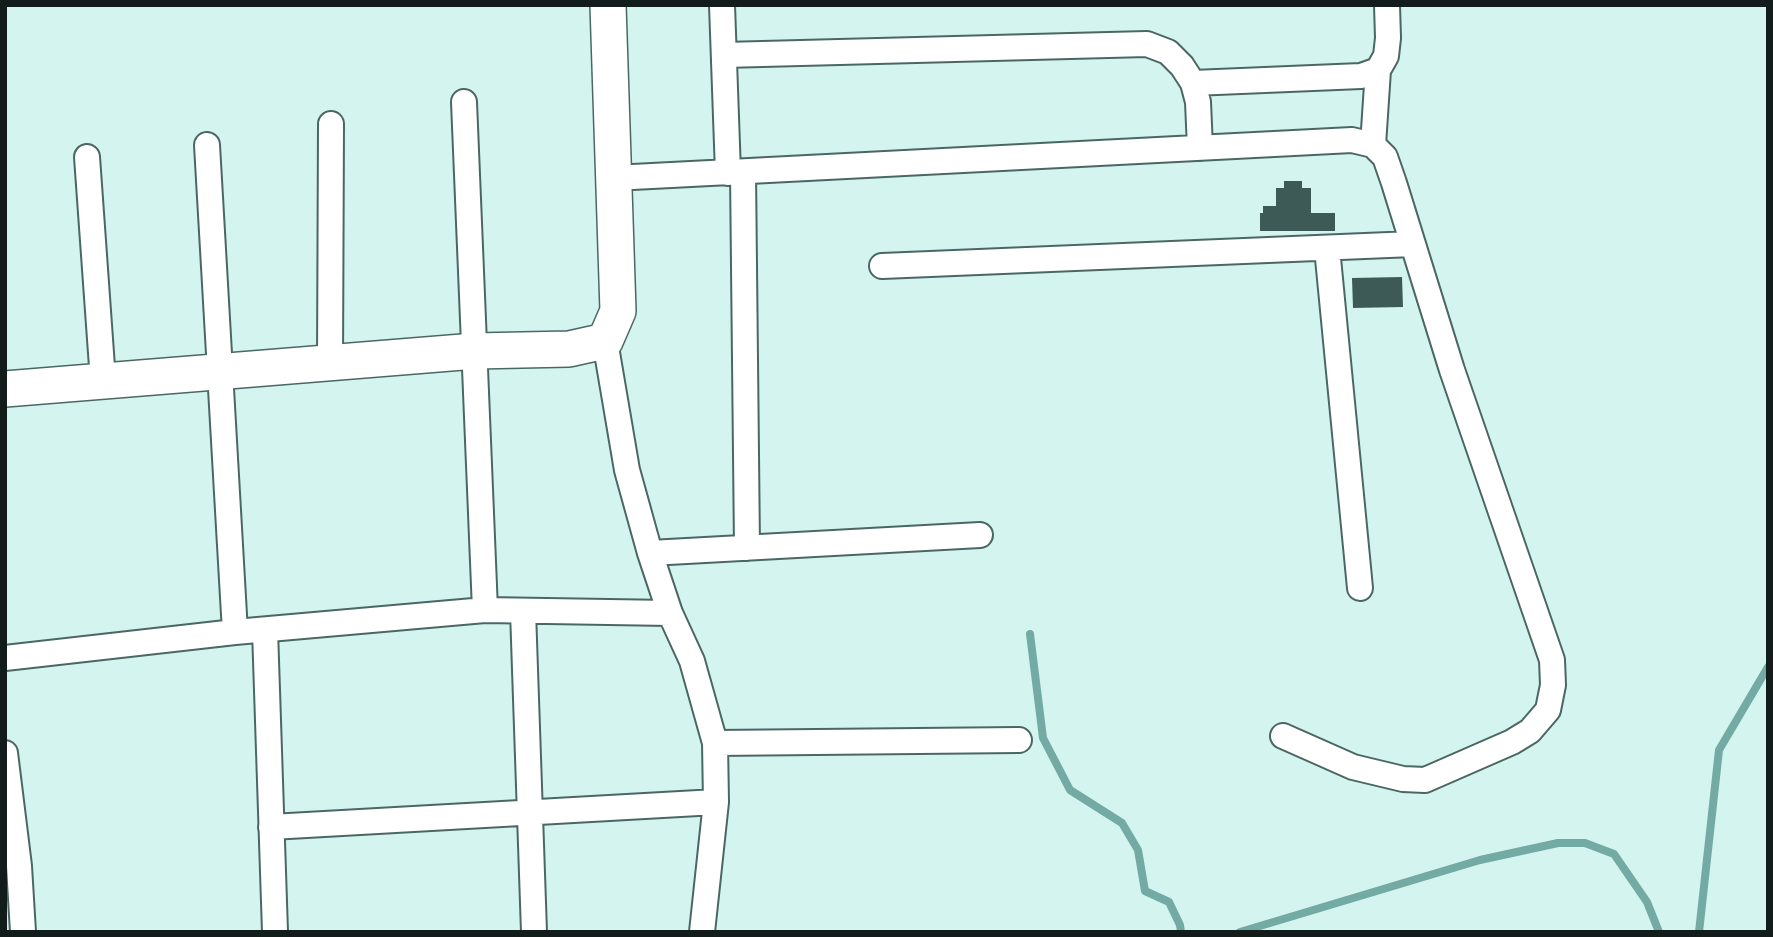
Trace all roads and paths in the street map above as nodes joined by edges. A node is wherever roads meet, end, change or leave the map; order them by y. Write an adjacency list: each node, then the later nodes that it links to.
1 (608, 5): 14 (street)
2 (722, 5): 4 (street)
3 (1387, 5): 5 (street)
4 (724, 55): 6 (street); 13 (street)
5 (1378, 70): 6 (street); 10 (street)
6 (1193, 83): 11 (street)
7 (464, 102): 19 (street)
8 (331, 124): 20 (street)
9 (207, 145): 21 (street)
10 (1373, 145): 11 (street); 15 (street)
11 (1199, 148): 13 (street)
12 (87, 157): 22 (street)
13 (736, 172): 14 (street); 25 (street)
14 (613, 178): 18 (street)
15 (1413, 244): 16 (street); 34 (street)
16 (1326, 248): 17 (street); 27 (street)
17 (882, 266)
18 (606, 341): 19 (street); 26 (street)
19 (475, 351): 20 (street); 28 (street)
20 (330, 363): 21 (street)
21 (220, 372): 22 (street); 32 (street)
22 (103, 381): 23 (street)
23 (5, 389)
24 (980, 535): 25 (street)
25 (747, 548): 26 (street)
26 (650, 553): 30 (street)
27 (1360, 588)
28 (485, 610): 29 (street); 31 (street)
29 (523, 611): 30 (street); 39 (street)
30 (670, 613): 36 (street)
31 (265, 629): 32 (street); 40 (street)
32 (235, 632): 33 (street)
33 (5, 657)
34 (1283, 736)
35 (1019, 740): 36 (street)
36 (715, 743): 38 (street)
37 (5, 754): 41 (street)
38 (716, 802): 39 (street); 44 (street)
39 (530, 813): 40 (street); 43 (street)
40 (271, 827): 42 (street)
41 (23, 932)
42 (275, 932)
43 (534, 932)
44 (702, 932)

